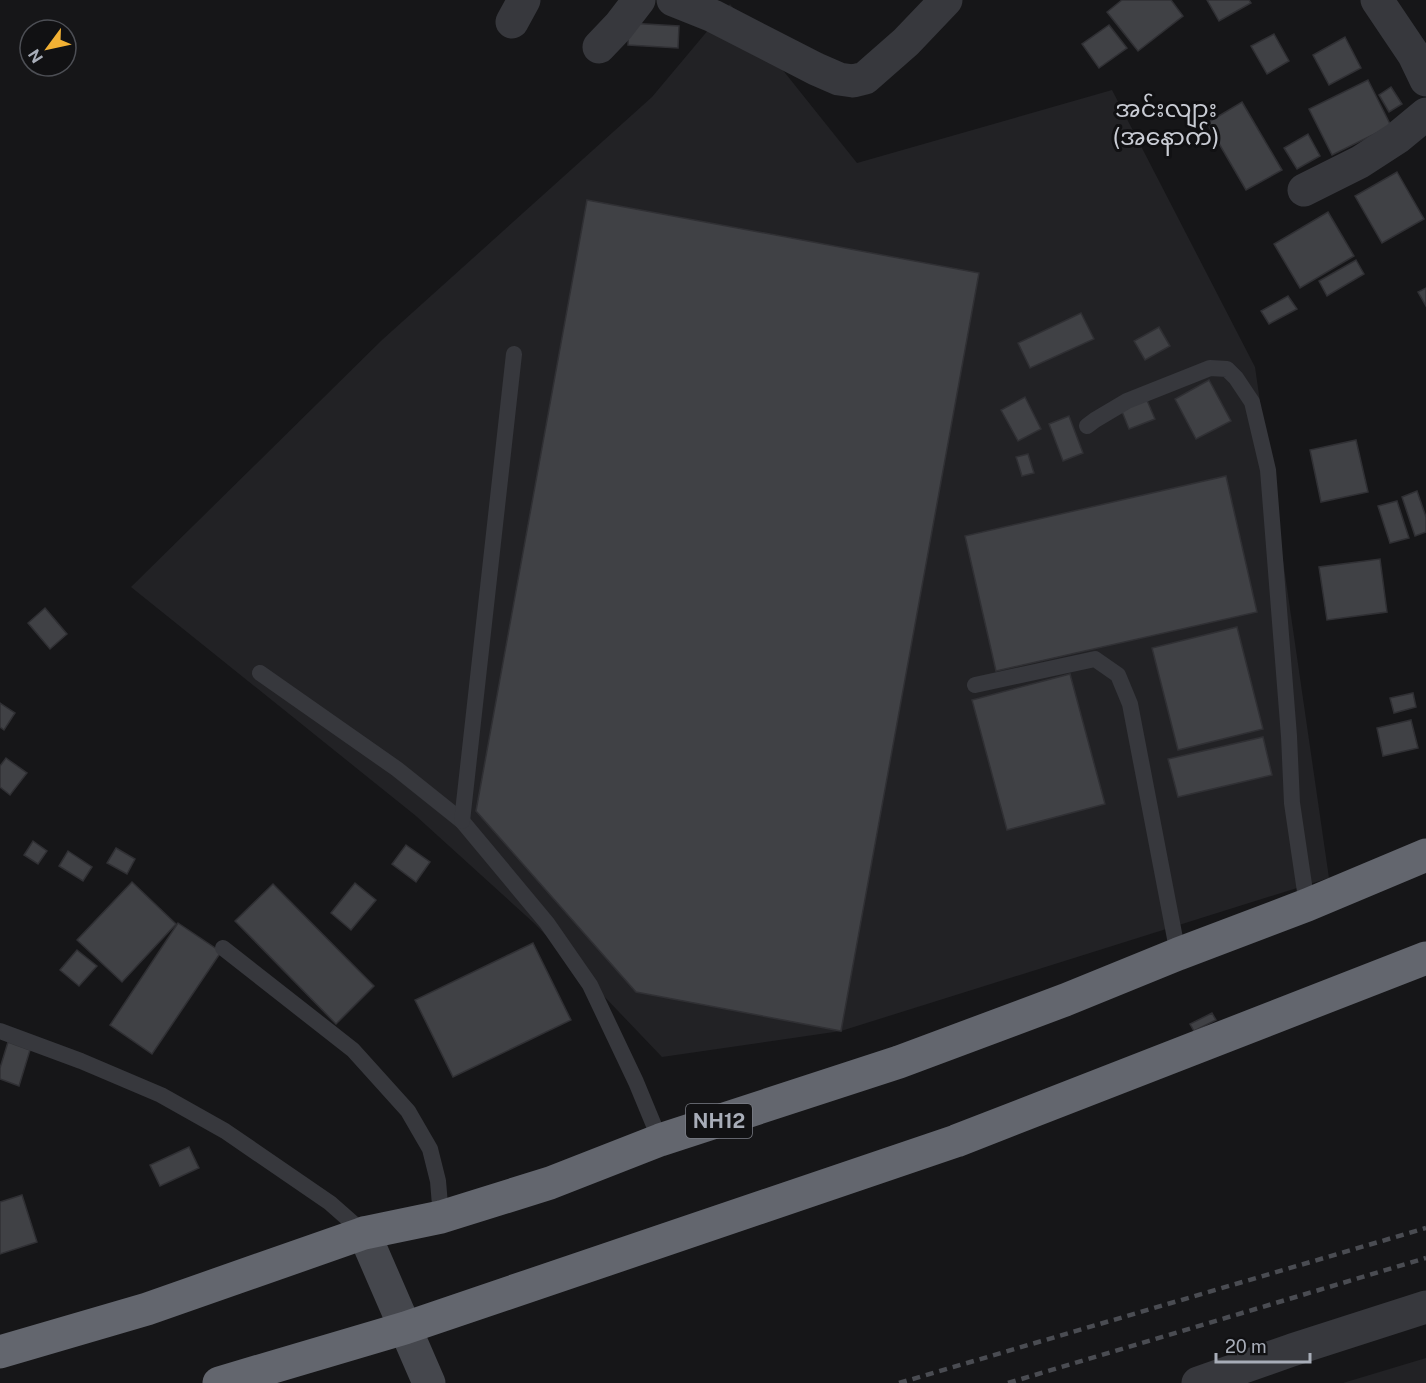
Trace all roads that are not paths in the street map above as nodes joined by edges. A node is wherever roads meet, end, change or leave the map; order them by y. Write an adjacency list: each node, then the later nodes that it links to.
1 (639, 0): 5 (street)
2 (673, 0): 3 (street)
3 (946, 0)
4 (1377, 0): 6 (street)
5 (599, 47)
6 (1426, 80)
7 (1426, 114): 8 (street)
8 (1304, 190)
9 (514, 354): 13 (lane)
10 (1087, 426): 15 (lane)
11 (260, 673): 13 (lane)
12 (975, 685): 17 (lane)
13 (462, 821): 20 (lane)
14 (1426, 855): 15 (highway, NH12)
15 (1307, 905): 17 (highway, NH12)
16 (223, 948): 21 (lane)
17 (1178, 954): 20 (highway, NH12)
18 (1426, 958): 24 (highway)
19 (0, 1031): 22 (lane)
20 (660, 1140): 21 (highway, NH12)
21 (441, 1217): 22 (highway, NH12)
22 (363, 1233): 24 (street); 25 (highway, NH12)
23 (1426, 1306): 28 (street)
24 (405, 1328): 26 (highway); 27 (street)
25 (0, 1352)
26 (219, 1383)
27 (429, 1383)
28 (1198, 1383)

